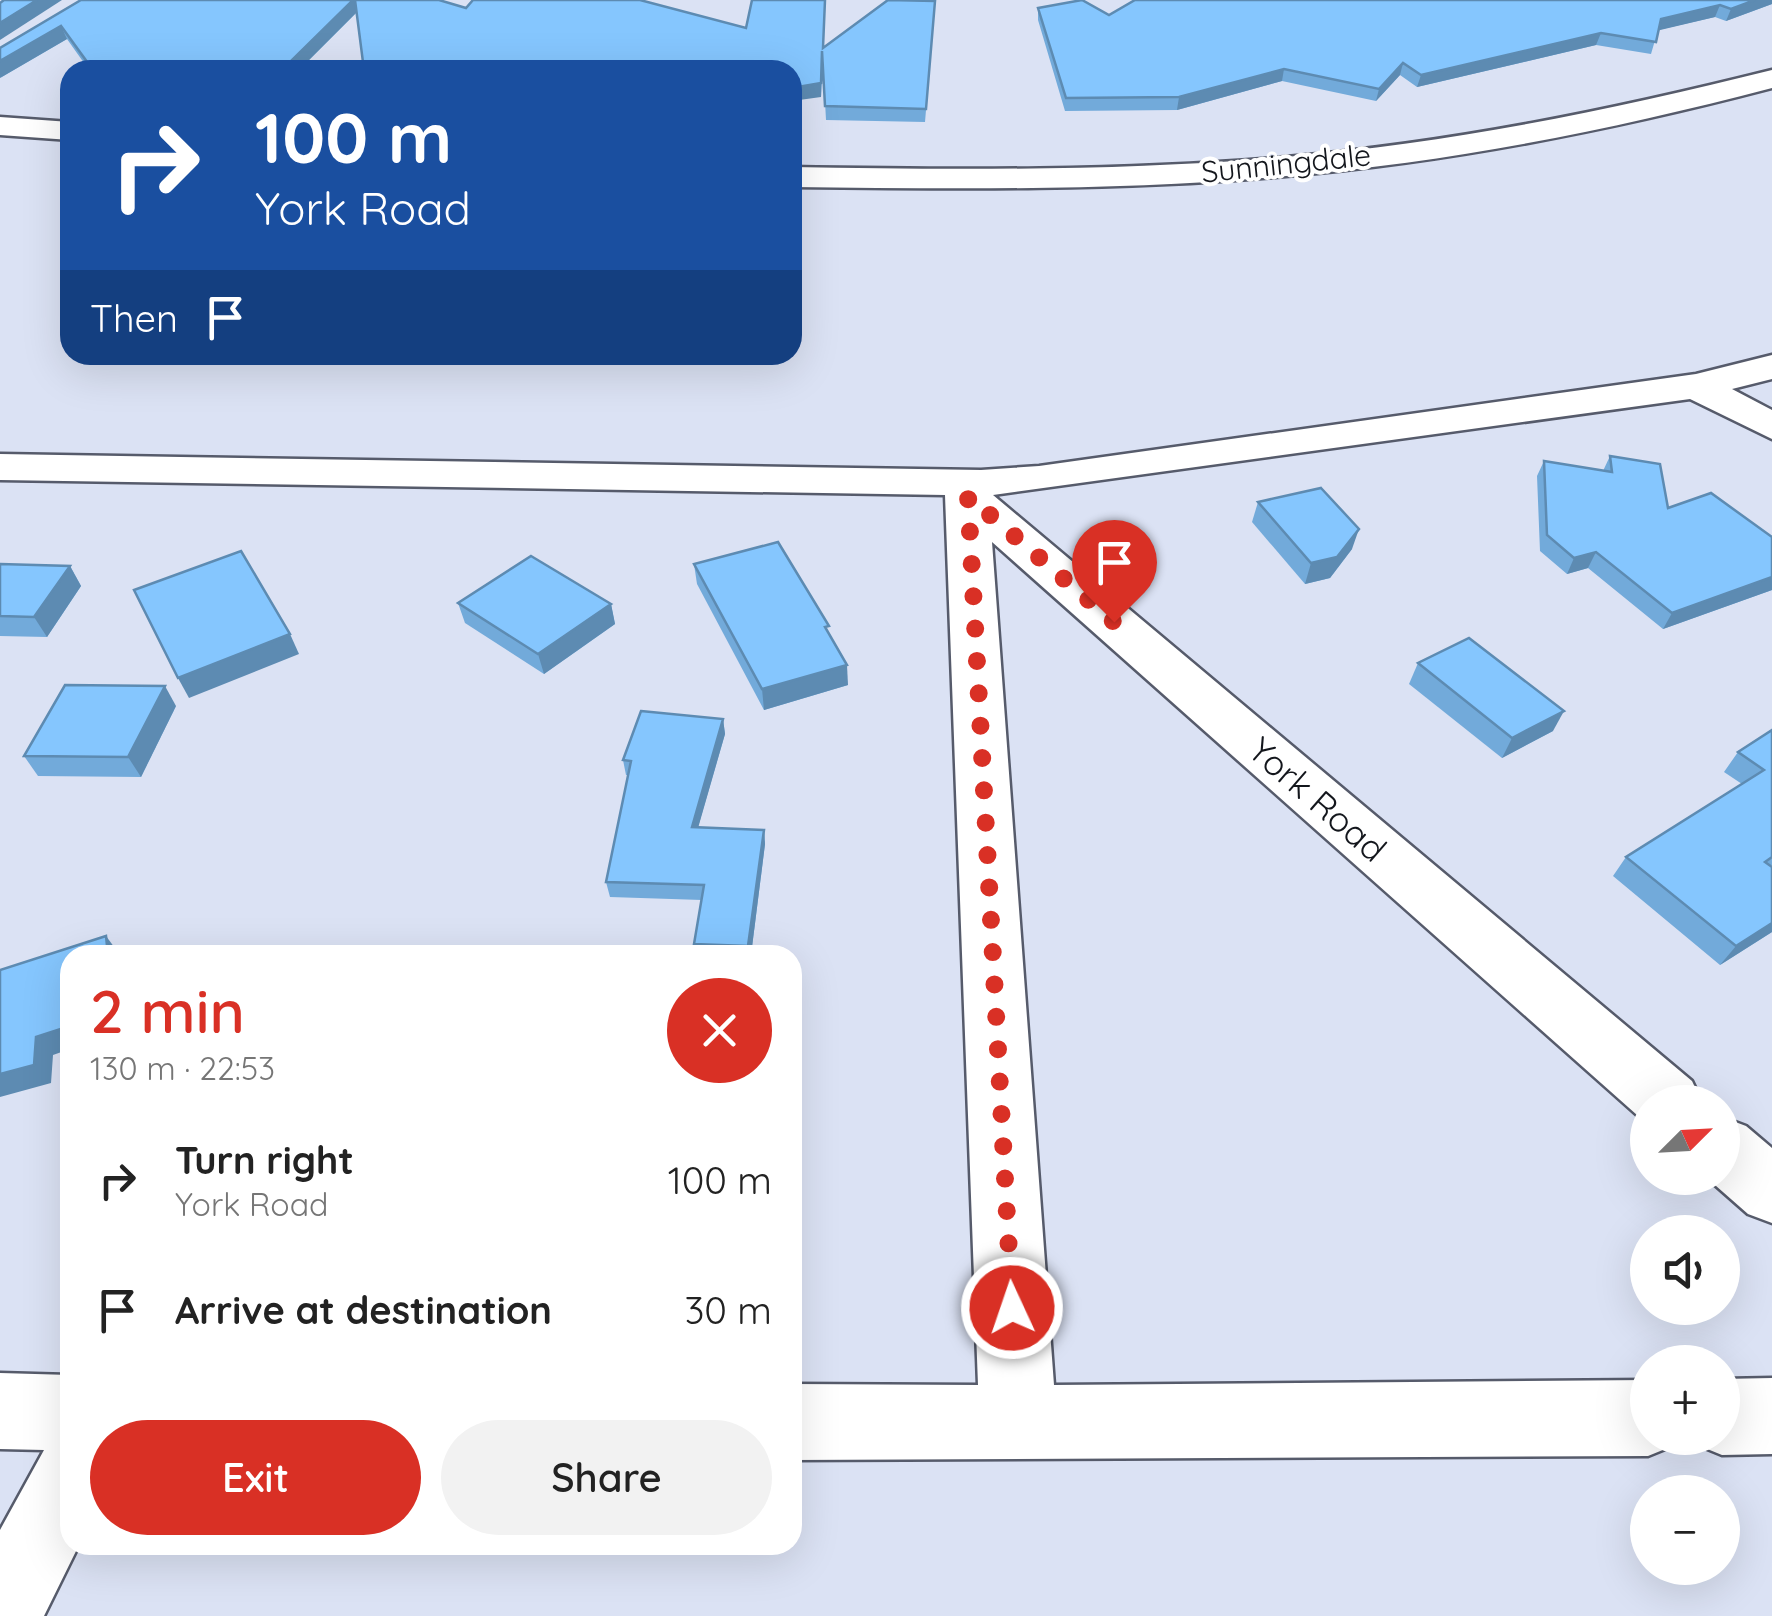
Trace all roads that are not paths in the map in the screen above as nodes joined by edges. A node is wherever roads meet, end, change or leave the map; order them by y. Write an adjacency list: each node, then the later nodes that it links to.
1 (1772, 79): 4 (street, Sunningdale)
2 (0, 126): 3 (street)
3 (60, 129)
4 (802, 176)
5 (1772, 367): 6 (street)
6 (1696, 386): 7 (street); 9 (street)
7 (1772, 427)
8 (0, 467): 9 (street)
9 (974, 490): 10 (street, York Road); 19 (street)
10 (1651, 1085)
11 (1740, 1163): 12 (street)
12 (1772, 1191)
13 (0, 1411): 14 (street)
14 (60, 1414)
15 (1772, 1416): 16 (street)
16 (1740, 1417)
17 (1630, 1418): 19 (street)
18 (802, 1422): 19 (street)
19 (1018, 1424)
20 (60, 1498): 21 (street)
21 (0, 1615)

